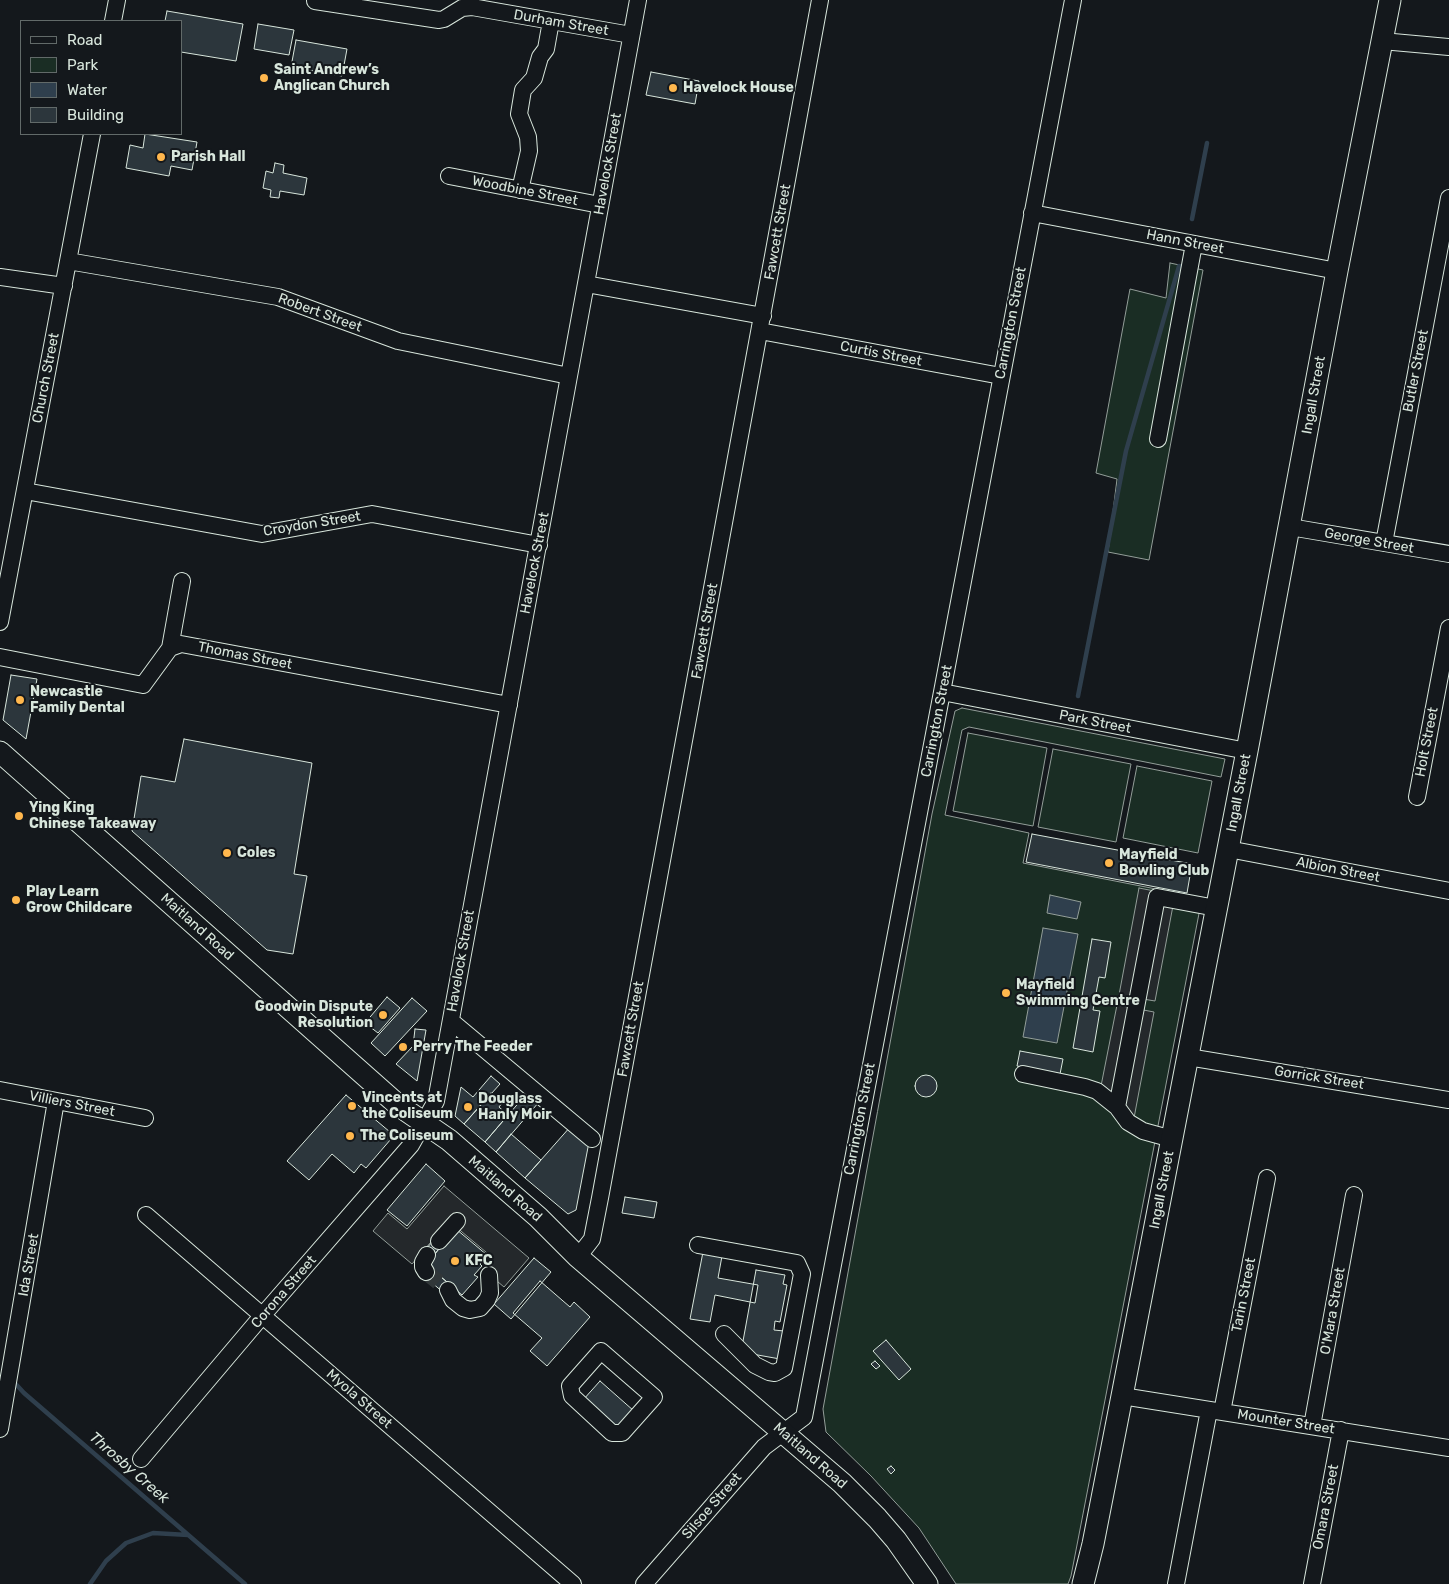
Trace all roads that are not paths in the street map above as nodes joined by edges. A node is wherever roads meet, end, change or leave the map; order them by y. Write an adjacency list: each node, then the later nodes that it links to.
1 (118, 0): 7 (street)
2 (638, 0): 9 (street, Havelock Street)
3 (820, 0): 24 (street, Fawcett Street)
4 (1072, 0): 17 (street, Carrington Street)
5 (1390, 0): 10 (main road, Ingall Street)
6 (316, 1): 8 (street, Durham Street)
7 (113, 20)
8 (551, 21): 9 (street, Durham Street); 14 (street)
9 (631, 35): 16 (street, Havelock Street)
10 (1382, 41): 11 (street); 20 (main road, Ingall Street)
11 (1449, 47)
12 (92, 135): 19 (street, Church Street)
13 (449, 176): 14 (street, Woodbine Street)
14 (520, 190): 16 (street, Woodbine Street)
15 (1449, 198): 30 (street, Butler Street)
16 (600, 205): 22 (street, Havelock Street)
17 (1032, 214): 18 (street, Hann Street); 26 (street, Carrington Street)
18 (1194, 244): 20 (street, Hann Street); 27 (street)
19 (68, 261): 23 (street, Church Street); 25 (street, Robert Street)
20 (1337, 270): 29 (main road, Ingall Street)
21 (0, 277): 23 (street)
22 (586, 284): 24 (street, Curtis Street); 25 (street, Havelock Street)
23 (64, 286): 28 (street, Church Street)
24 (761, 323): 26 (street, Curtis Street); 64 (street, Fawcett Street)
25 (569, 376): 31 (street, Havelock Street)
26 (1001, 376): 38 (street, Carrington Street)
27 (1158, 438)
28 (25, 492): 31 (street, Croydon Street); 34 (street, Church Street)
29 (1290, 527): 30 (street, George Street); 40 (main road, Ingall Street)
30 (1384, 543): 32 (street, George Street)
31 (539, 545): 39 (street, Havelock Street)
32 (1449, 554)
33 (182, 581): 36 (street)
34 (0, 622)
35 (1449, 628): 42 (street, Holt Street)
36 (170, 648): 37 (street); 39 (street, Thomas Street)
37 (0, 656)
38 (942, 692): 40 (street, Park Street); 76 (street, Carrington Street)
39 (509, 705): 46 (street, Havelock Street)
40 (1247, 751): 43 (main road, Ingall Street)
41 (0, 752): 54 (main road, Maitland Road)
42 (1417, 797)
43 (1228, 849): 44 (street, Albion Street); 45 (main road, Ingall Street)
44 (1449, 891)
45 (1216, 908): 47 (main road, Ingall Street); 52 (street)
46 (451, 1021): 54 (street, Havelock Street); 55 (street)
47 (1188, 1057): 50 (street, Gorrick Street); 56 (main road, Ingall Street)
48 (1023, 1074): 52 (street)
49 (0, 1090): 51 (street, Villiers Street)
50 (1449, 1100)
51 (56, 1101): 53 (street, Villiers Street); 74 (street, Ida Street)
52 (1118, 1107): 56 (street)
53 (145, 1118)
54 (424, 1123): 64 (main road, Maitland Road); 68 (street, Corona Street)
55 (592, 1139)
56 (1172, 1139): 71 (main road, Ingall Street)
57 (1267, 1178): 72 (street, Tarin Street)
58 (1354, 1195): 73 (street, O'Mara Street)
59 (146, 1215): 68 (street, Myola Street)
60 (457, 1220): 61 (street)
61 (439, 1241)
62 (698, 1245): 69 (street)
63 (427, 1255): 65 (street)
64 (578, 1257): 76 (main road, Maitland Road)
65 (426, 1272)
66 (490, 1275): 67 (street)
67 (448, 1290)
68 (262, 1316): 78 (street, Corona Street); 79 (street, Myola Street)
69 (724, 1334)
70 (601, 1351): 70 (street)
71 (1122, 1396): 72 (street, Mounter Street); 82 (main road, Ingall Street)
72 (1216, 1411): 73 (street, Mounter Street); 83 (street, Tarin Street)
73 (1312, 1426): 75 (street, Mounter Street)
74 (0, 1429)
75 (1342, 1430): 77 (street, Mounter Street); 84 (street, Omara Street)
76 (783, 1432): 80 (street, Silsoe Street); 81 (main road, Maitland Road)
77 (1449, 1448)
78 (142, 1459)
79 (573, 1584)
80 (644, 1584)
81 (926, 1584)
82 (1082, 1584)
83 (1176, 1584)
84 (1312, 1584)

